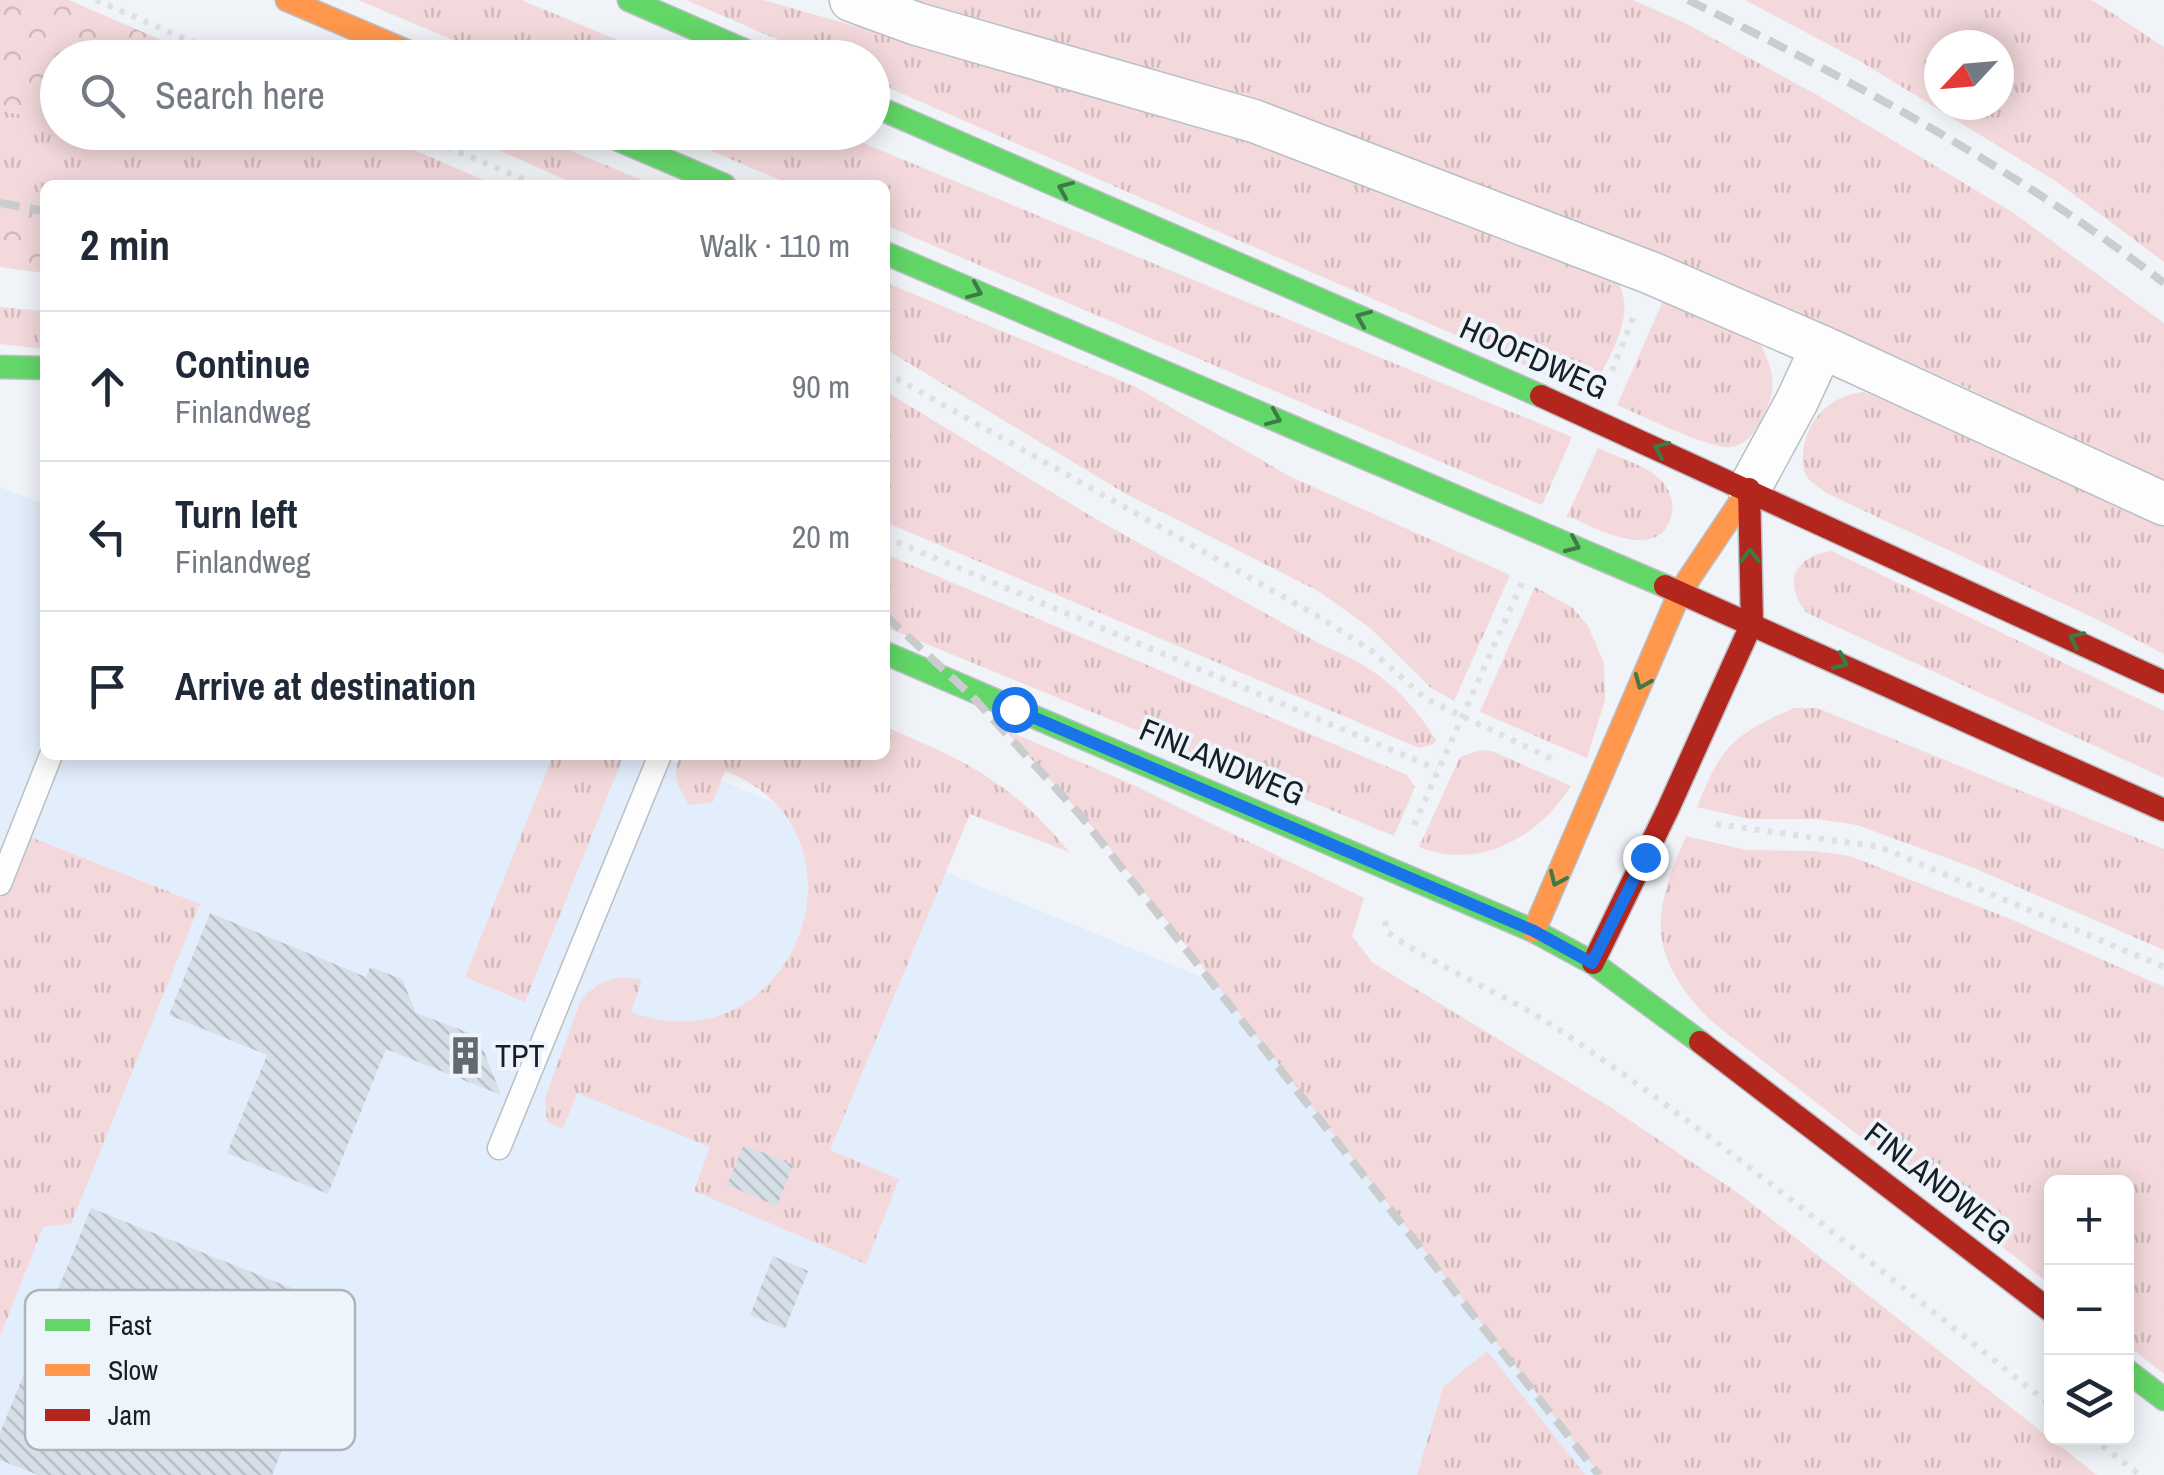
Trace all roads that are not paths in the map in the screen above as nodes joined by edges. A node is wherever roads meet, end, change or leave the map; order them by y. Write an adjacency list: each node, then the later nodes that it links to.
1 (286, 0): 4 (main road)
2 (629, 0): 5 (main road)
3 (851, 0): 10 (street)
4 (380, 40)
5 (721, 40)
6 (890, 114): 13 (main road, HOOFDWEG, one-way to 6)
7 (642, 150): 8 (main road)
8 (712, 180)
9 (890, 255): 15 (main road, one-way to 15)
10 (1822, 347): 13 (street); 14 (street)
11 (0, 367): 12 (main road)
12 (40, 368)
13 (1749, 490): 15 (main road); 16 (main road, one-way to 13); 18 (main road, HOOFDWEG, one-way to 13)
14 (2164, 504)
15 (1680, 592): 16 (main road); 23 (main road, one-way to 23)
16 (1752, 623): 21 (main road, one-way to 21); 24 (main road)
17 (890, 655): 23 (main road, FINLANDWEG)
18 (2164, 682)
19 (49, 760): 22 (lane)
20 (658, 760): 25 (lane)
21 (2164, 810)
22 (0, 884)
23 (1534, 931): 24 (main road, FINLANDWEG)
24 (1592, 963): 26 (main road, FINLANDWEG)
25 (499, 1148)
26 (2044, 1306)
27 (2134, 1376): 28 (main road)
28 (2164, 1399)

